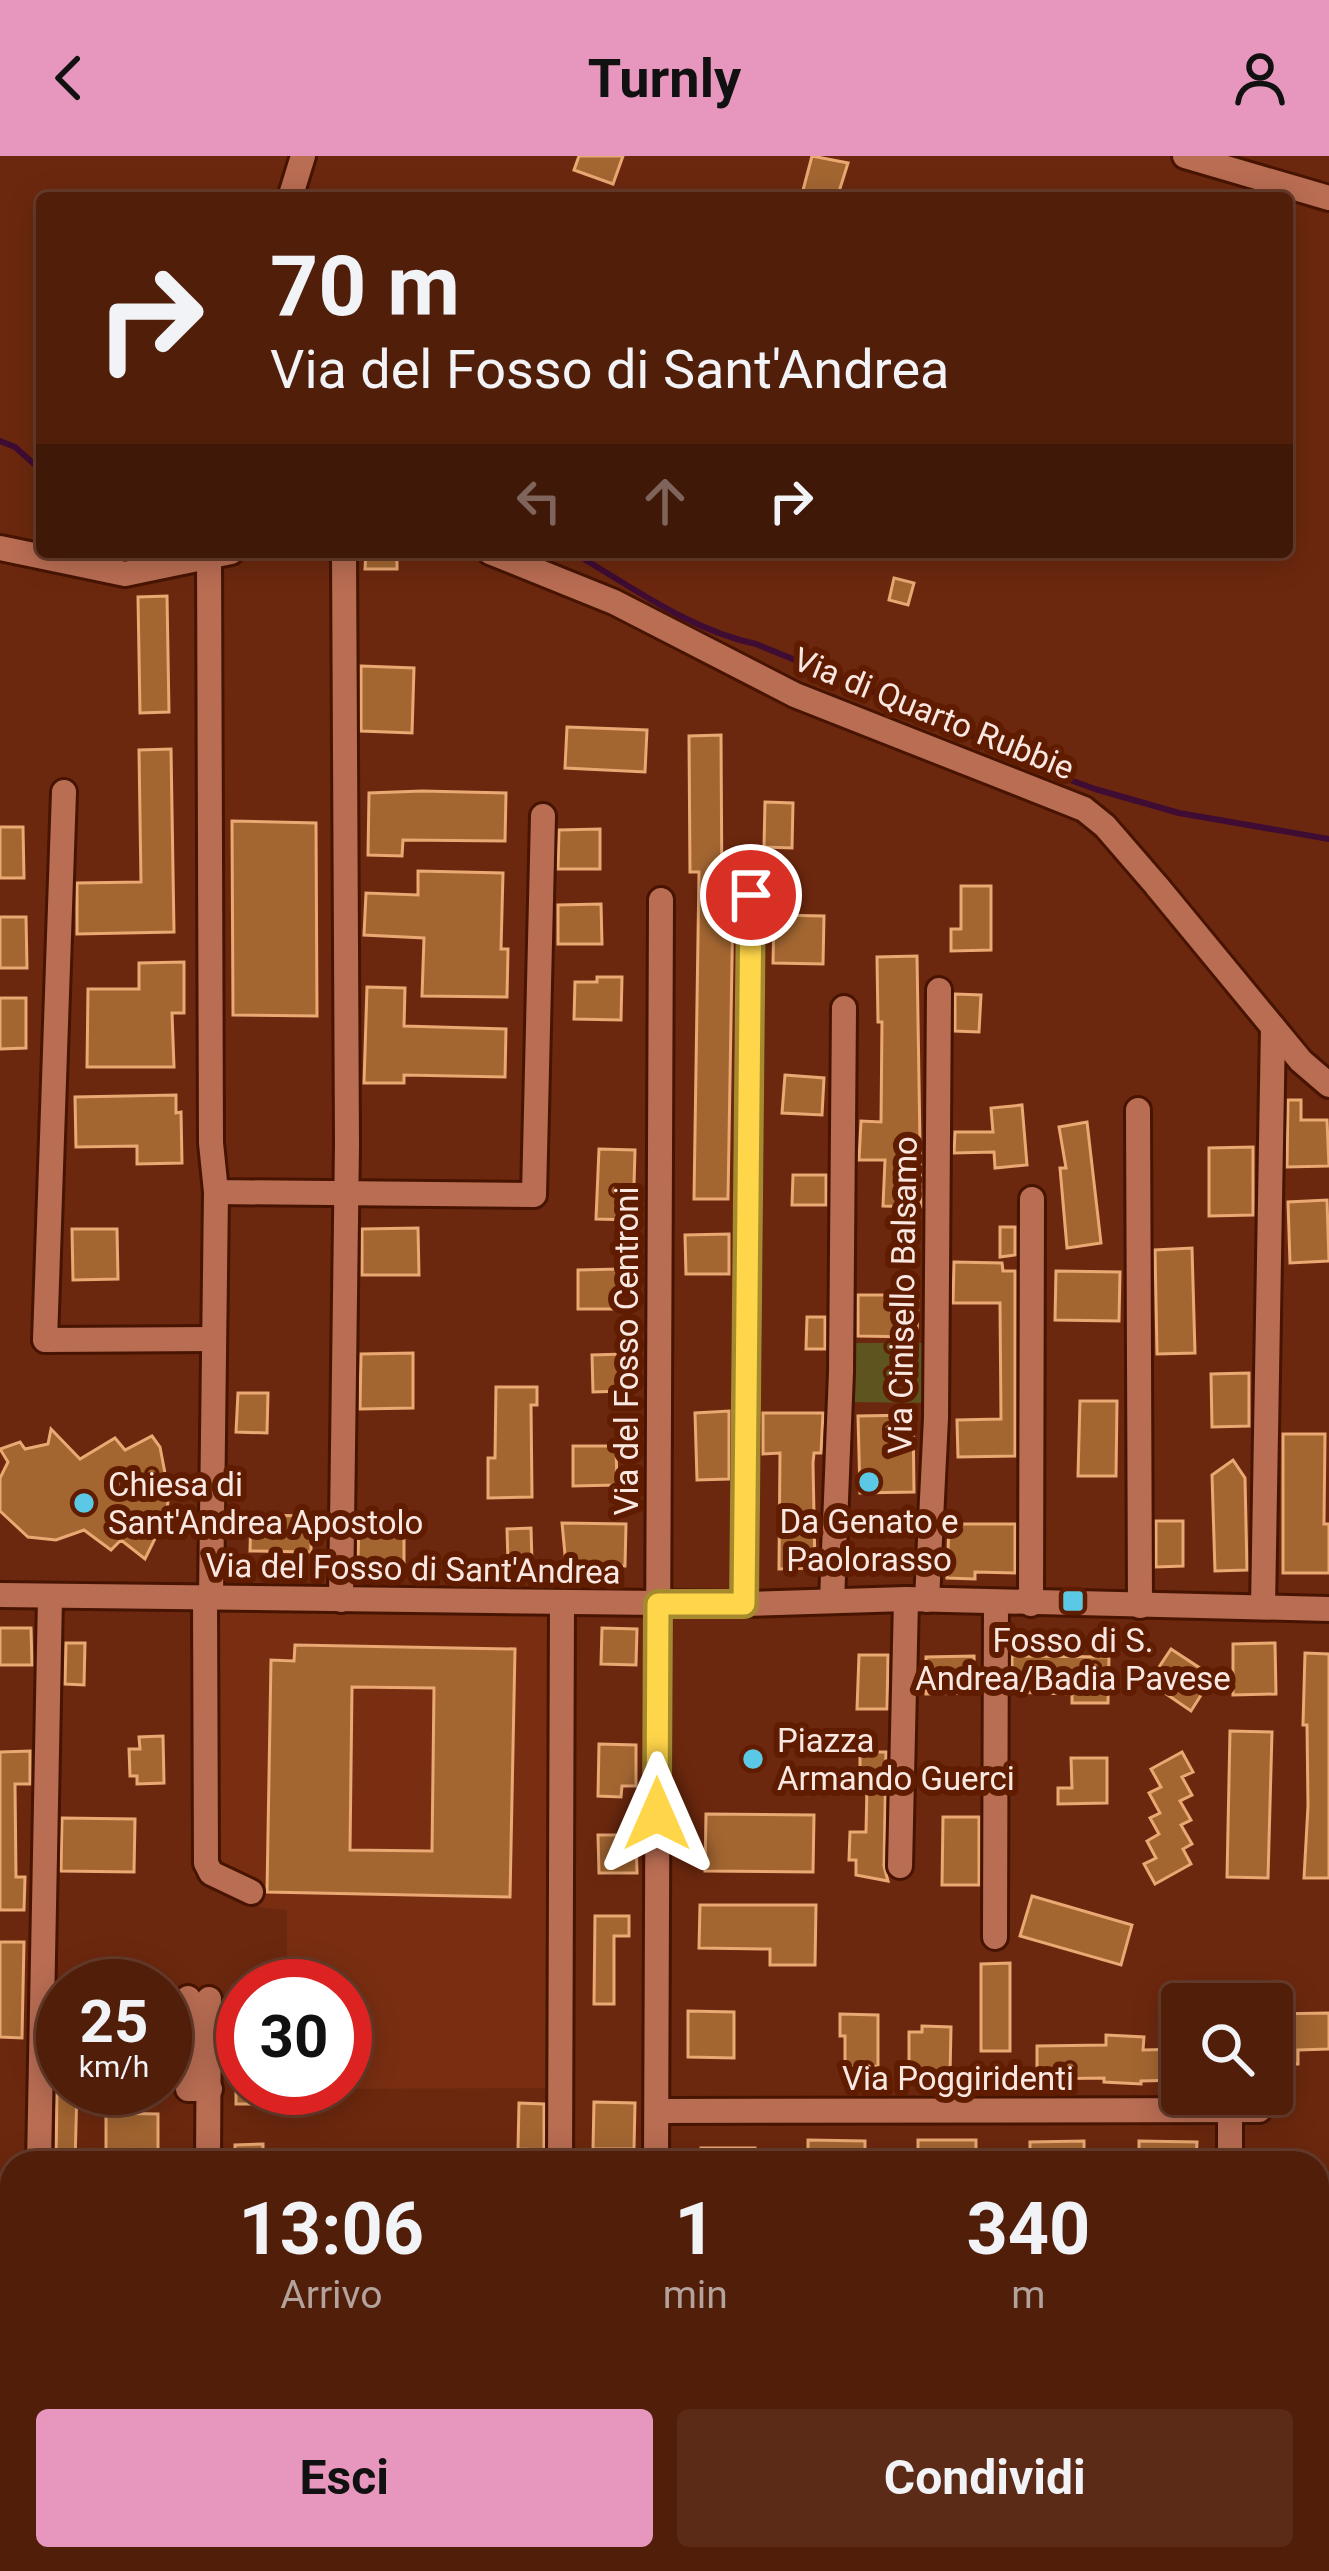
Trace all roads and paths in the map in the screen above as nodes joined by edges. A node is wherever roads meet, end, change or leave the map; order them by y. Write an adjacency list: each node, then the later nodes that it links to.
1 (303, 156): 3 (street)
2 (1185, 156): 4 (street)
3 (292, 192)
4 (1329, 198)
5 (0, 548): 6 (street)
6 (36, 555)
7 (48, 558): 8 (street)
8 (201, 558)
9 (220, 558): 21 (street)
10 (344, 558): 22 (street)
11 (505, 558): 18 (street, Via di Quarto Rubbie)
12 (64, 792): 24 (street)
13 (543, 816): 22 (street)
14 (751, 895): 34 (street)
15 (661, 900): 33 (street, Via del Fosso Centroni)
16 (939, 990): 28 (street, Via Cinisello Balsamo)
17 (844, 1008): 30 (street)
18 (1273, 1028): 19 (street, Via di Quarto Rubbie); 37 (street)
19 (1329, 1085)
20 (1138, 1110): 36 (street)
21 (216, 1192): 22 (street); 24 (street)
22 (346, 1194): 29 (street)
23 (1032, 1199): 35 (street)
24 (214, 1339): 27 (street)
25 (0, 1595): 26 (street, Via del Fosso di Sant'Andrea)
26 (50, 1598): 27 (street, Via del Fosso di Sant'Andrea); 46 (street)
27 (208, 1599): 29 (street, Via del Fosso di Sant'Andrea); 40 (street)
28 (917, 1599): 30 (street, Via del Fosso di Sant'Andrea); 32 (street, Via del Fosso di Sant'Andrea); 39 (street, Via Cinisello Balsamo)
29 (341, 1600): 31 (street, Via del Fosso di Sant'Andrea)
30 (832, 1601): 34 (street, Via del Fosso di Sant'Andrea)
31 (562, 1602): 33 (street, Via del Fosso di Sant'Andrea); 48 (street)
32 (996, 1603): 35 (street, Via del Fosso di Sant'Andrea); 41 (street)
33 (658, 1604): 34 (street, Via del Fosso di Sant'Andrea); 44 (street, Via del Fosso Centroni)
34 (744, 1604)
35 (1031, 1604): 36 (street, Via del Fosso di Sant'Andrea)
36 (1141, 1606): 37 (street, Via del Fosso di Sant'Andrea)
37 (1263, 1607): 38 (street, Via del Fosso di Sant'Andrea)
38 (1329, 1609)
39 (900, 1866)
40 (251, 1892)
41 (995, 1937)
42 (199, 1998): 47 (street)
43 (1161, 2110): 44 (street, Via Poggiridenti)
44 (656, 2111): 49 (street, Via del Fosso Centroni)
45 (1230, 2115): 50 (street)
46 (39, 2151)
47 (208, 2151)
48 (560, 2151)
49 (656, 2151)
50 (1230, 2151)

